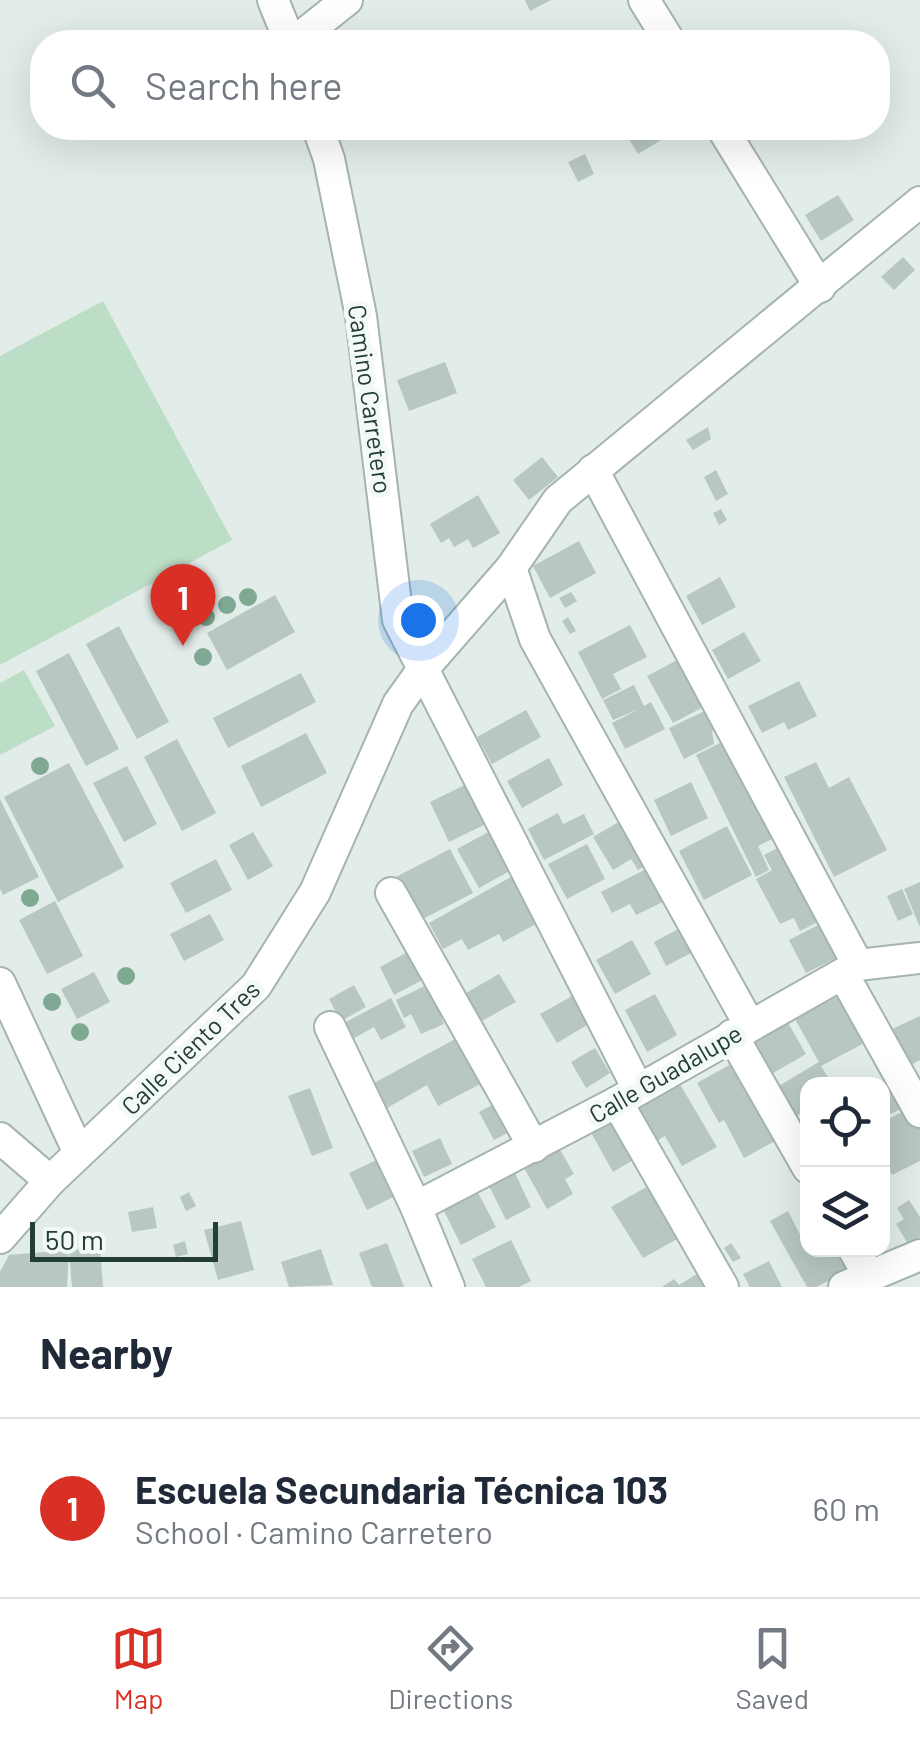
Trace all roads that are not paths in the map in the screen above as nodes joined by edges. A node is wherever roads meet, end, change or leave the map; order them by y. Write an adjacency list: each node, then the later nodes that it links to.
1 (273, 0): 4 (street)
2 (347, 0): 5 (street)
3 (644, 0): 6 (street)
4 (287, 30)
5 (307, 30)
6 (663, 30)
7 (322, 140): 13 (street, Camino Carretero)
8 (729, 140): 10 (street)
9 (920, 202): 10 (street, Calle Ciento Tres)
10 (820, 286): 11 (street, Calle Ciento Tres)
11 (592, 470): 12 (street, Calle Ciento Tres); 16 (street)
12 (511, 568): 13 (street, Calle Ciento Tres); 19 (street)
13 (423, 669): 20 (street, Camino Carretero); 24 (street, Calle Ciento Tres)
14 (391, 893): 23 (street)
15 (920, 958): 16 (street, Calle Guadalupe)
16 (851, 970): 19 (street, Calle Guadalupe); 21 (street)
17 (0, 983): 24 (street)
18 (330, 1028): 27 (street)
19 (741, 1030): 20 (street, Calle Guadalupe); 25 (street)
20 (628, 1096): 23 (street, Calle Guadalupe); 32 (street, Camino Carretero)
21 (920, 1112)
22 (0, 1138): 26 (street)
23 (534, 1147): 27 (street, Calle Guadalupe)
24 (79, 1153): 26 (street, Calle Ciento Tres)
25 (808, 1167)
26 (50, 1181): 28 (street, Calle Ciento Tres)
27 (416, 1207): 31 (street)
28 (0, 1238)
29 (920, 1254): 30 (street)
30 (856, 1271)
31 (449, 1287)
32 (722, 1287)

